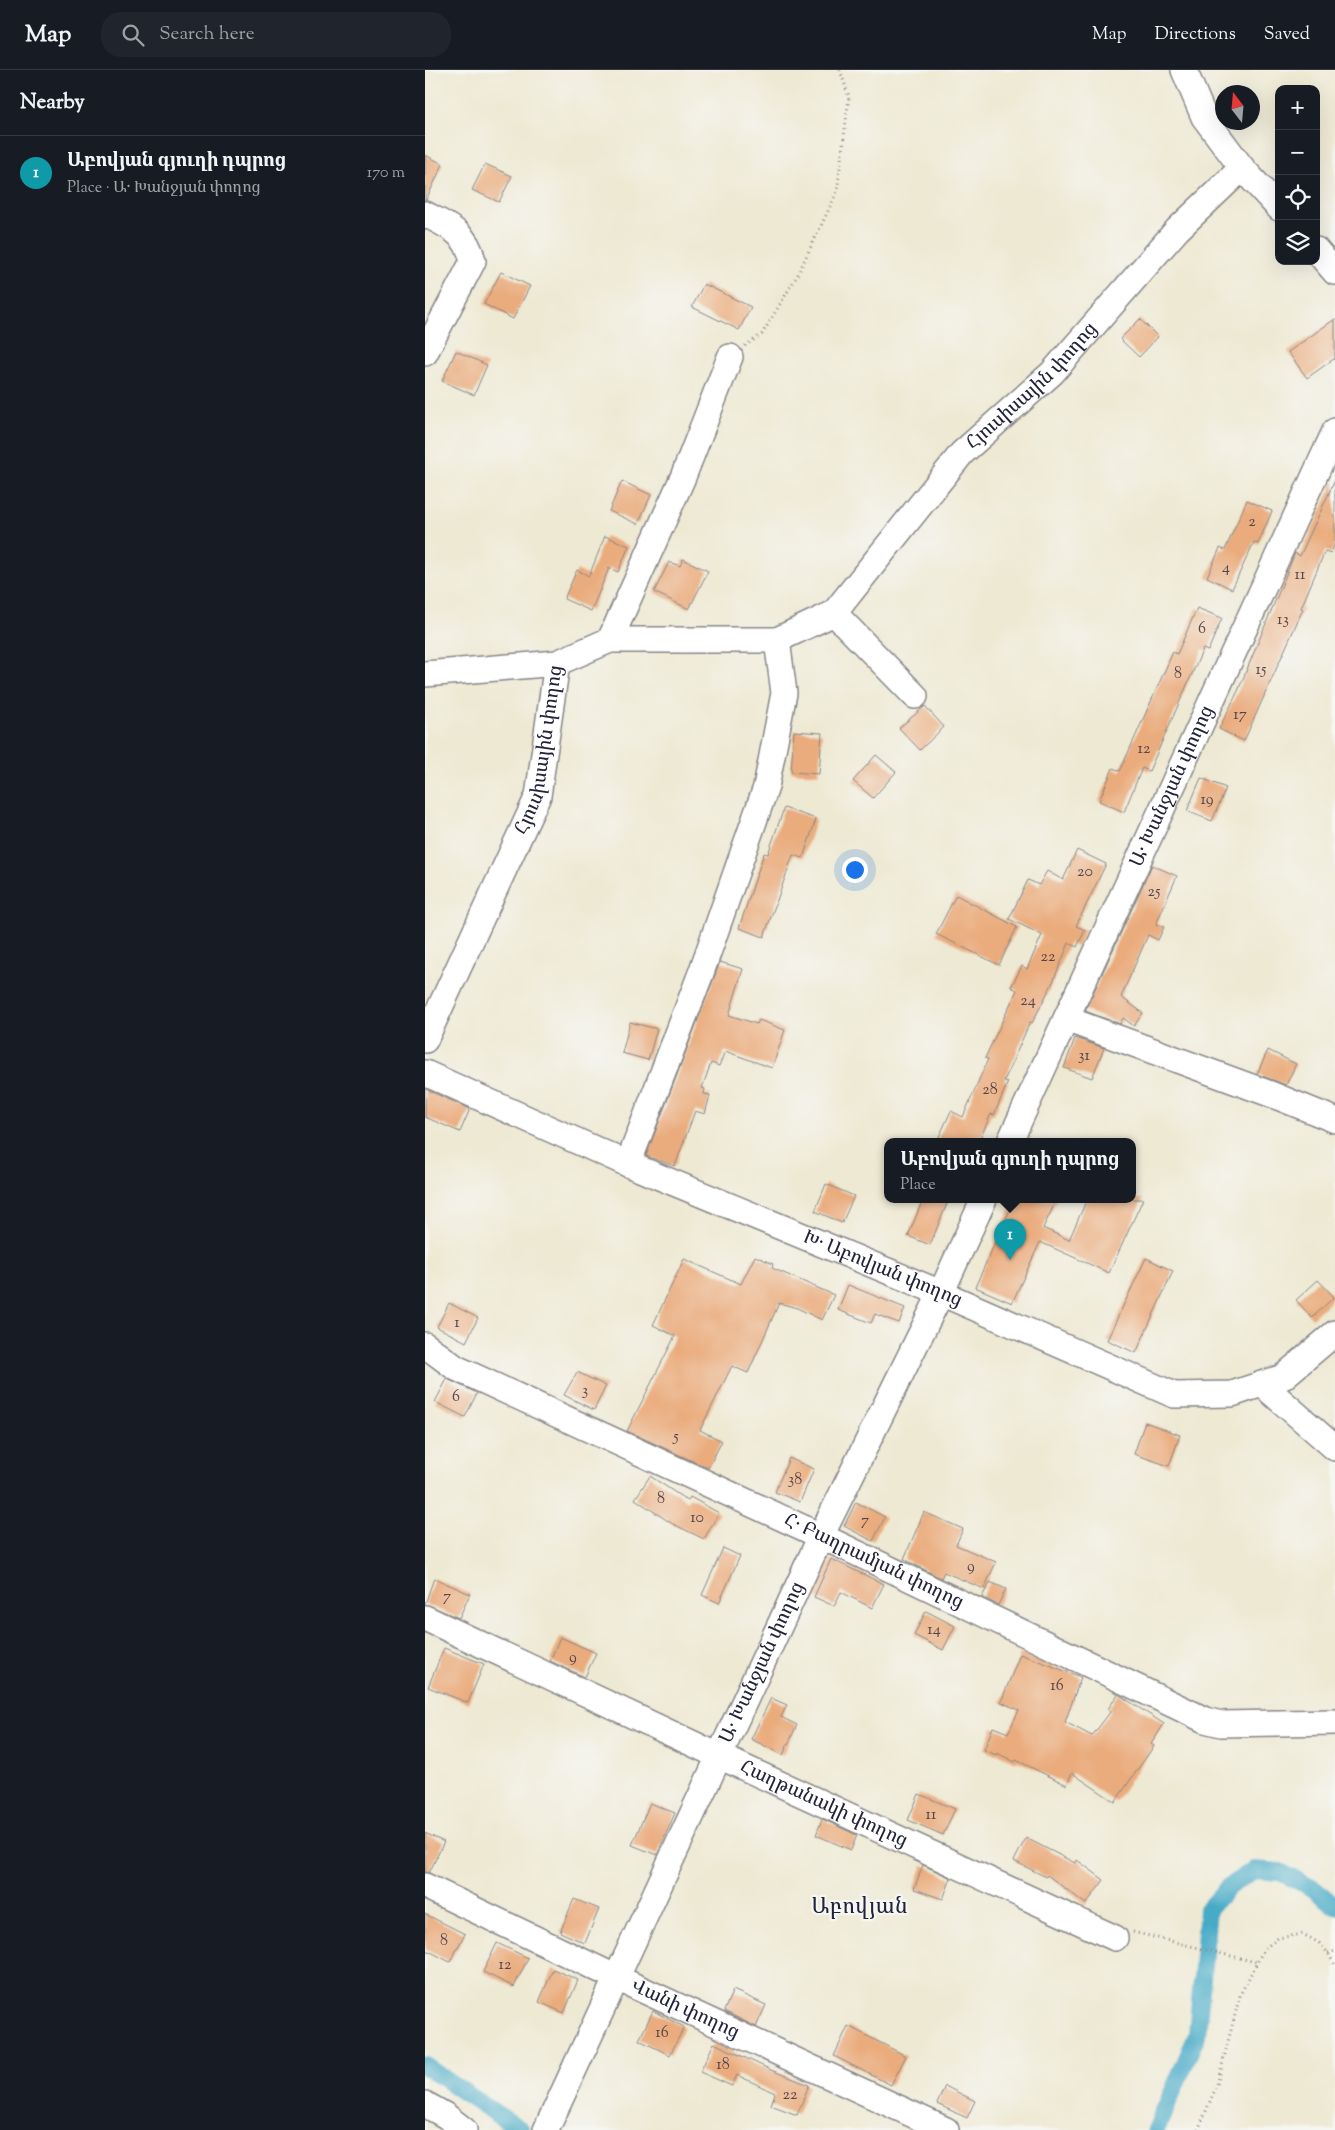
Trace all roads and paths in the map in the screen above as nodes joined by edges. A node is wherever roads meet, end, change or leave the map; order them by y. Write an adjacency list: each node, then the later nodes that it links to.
1 (840, 70): 9 (path)
2 (1184, 70): 3 (street)
3 (1242, 168): 4 (street); 11 (street, Հյուսիսային փողոց)
4 (1275, 204)
5 (425, 214): 8 (street)
6 (1320, 255): 7 (street)
7 (1335, 272)
8 (425, 353)
9 (730, 357): 12 (street)
10 (1335, 431): 17 (street, Ա․ Խանջյան փողոց)
11 (834, 613): 13 (street, Հյուսիսային փողոց); 16 (street)
12 (610, 640): 13 (street, Հյուսիսային փողոց); 14 (street, Հյուսիսային փողոց)
13 (777, 640): 22 (street)
14 (557, 663): 15 (street); 18 (street, Հյուսիսային փողոց)
15 (425, 674)
16 (915, 696)
17 (1066, 1019): 20 (street); 21 (street, Ա․ Խանջյան փողոց)
18 (425, 1040)
19 (425, 1073): 22 (street, Խ․ Աբովյան փողոց)
20 (1335, 1120)
21 (1011, 1138)
22 (628, 1164): 24 (street, Խ․ Աբովյան փողոց)
23 (982, 1203): 24 (street, Ա․ Խանջյան փողոց)
24 (941, 1293): 27 (street, Խ․ Աբովյան փողոց); 29 (street, Ա․ Խանջյան փողոց)
25 (1335, 1332): 27 (street, Խ․ Աբովյան փողոց)
26 (425, 1345): 29 (street, Հ․ Բաղրամյան փողոց)
27 (1262, 1384): 28 (street)
28 (1335, 1448)
29 (821, 1536): 31 (street, Հ․ Բաղրամյան փողոց); 32 (street, Ա․ Խանջյան փողոց)
30 (425, 1618): 32 (street, Հաղթանակի փողոց)
31 (1335, 1722)
32 (719, 1756): 34 (street, Հաղթանակի փողոց); 39 (street, Ա․ Խանջյան փողոց)
33 (425, 1886): 39 (street, Վանի փողոց)
34 (1115, 1938): 37 (path)
35 (1335, 1951): 36 (path)
36 (1328, 1953): 37 (path); 38 (path)
37 (1256, 1962): 44 (path)
38 (1335, 1965)
39 (617, 1978): 41 (street, Ա․ Խանջյան փողոց); 43 (street, Վանի փողոց)
40 (425, 2104): 42 (street)
41 (548, 2125)
42 (464, 2130)
43 (946, 2130)
44 (1198, 2130)

